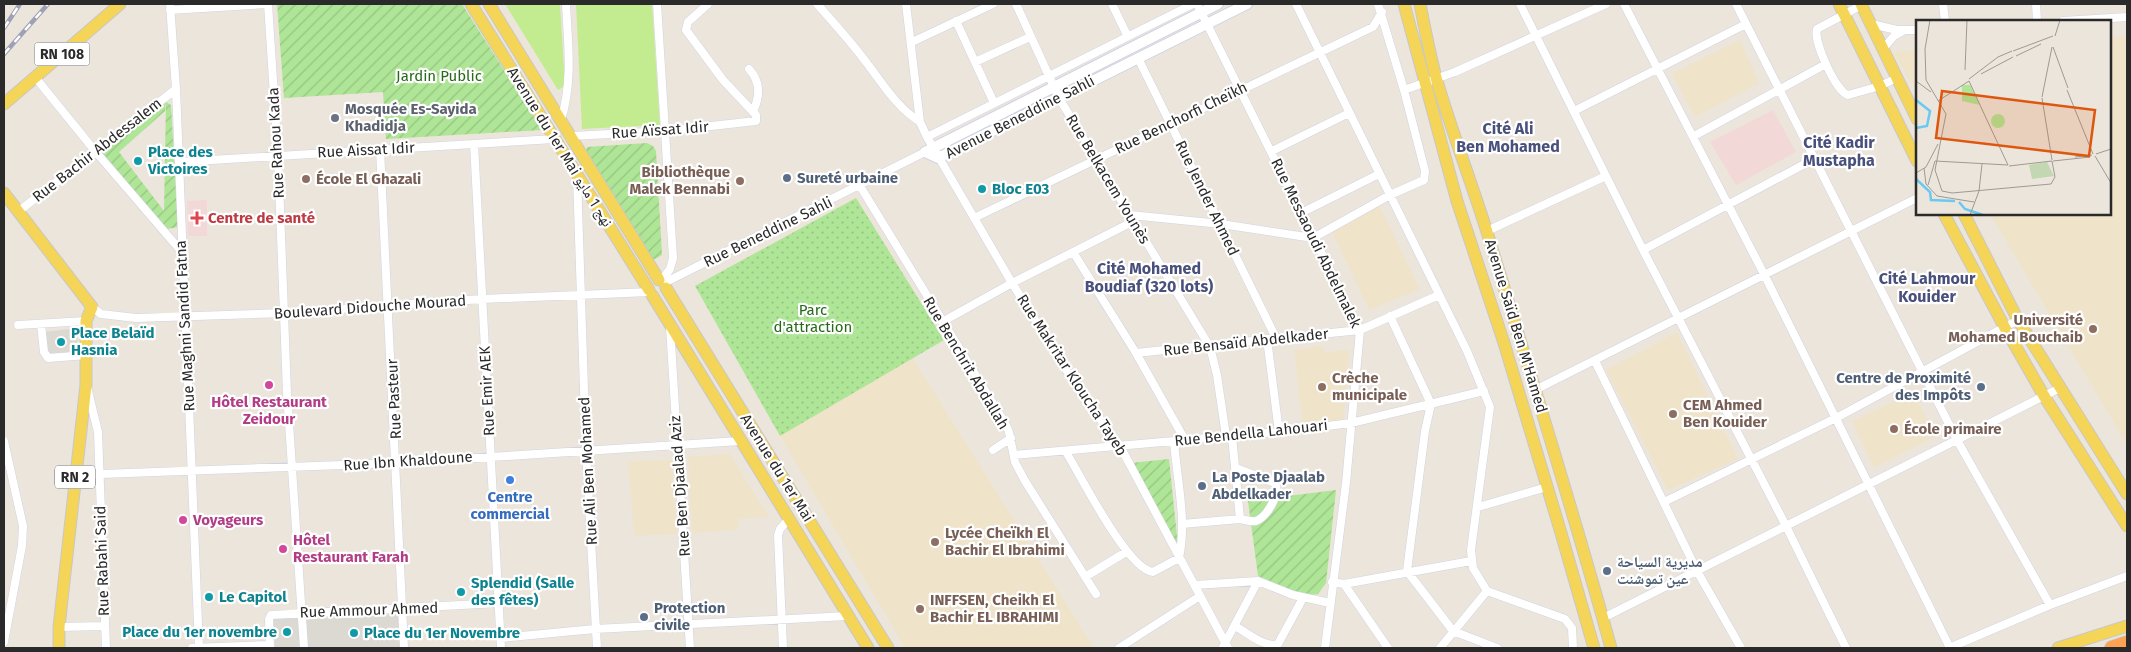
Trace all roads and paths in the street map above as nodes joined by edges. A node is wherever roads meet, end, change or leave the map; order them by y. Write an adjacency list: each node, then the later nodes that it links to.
1 (120, 4): 54 (main road, RN 108)
2 (268, 4): 27 (street); 84 (street, Rue Rahou Kada)
3 (471, 4): 78 (main road, Avenue du 1er Mai نهج 1 مايو)
4 (489, 4): 71 (main road, Avenue du 1er Mai نهج 1 مايو)
5 (566, 4): 71 (street)
6 (657, 4): 74 (street)
7 (708, 4): 68 (street)
8 (906, 4): 45 (street)
9 (993, 4): 28 (street)
10 (1016, 4): 44 (street, Rue Belkacem Younès)
11 (1112, 4): 42 (street)
12 (1194, 4): 42 (street, Avenue Beneddine Sahli)
13 (1218, 4): 29 (street, Avenue Beneddine Sahli)
14 (1247, 4): 37 (street, Avenue Beneddine Sahli)
15 (1296, 4): 47 (street)
16 (1378, 4): 31 (street)
17 (1404, 4): 57 (main road, Avenue Saïd Ben M'Hamed)
18 (1420, 4): 56 (main road, Avenue Saïd Ben M'Hamed)
19 (1520, 4): 43 (street)
20 (1606, 4): 43 (street)
21 (1624, 4): 52 (street)
22 (1736, 4): 38 (street)
23 (1861, 4): 30 (street); 39 (main road)
24 (1944, 4): 33 (street)
25 (2036, 4): 34 (street)
26 (821, 6): 72 (street)
27 (170, 7): 60 (street, Rue Maghni Sandid Fatna)
28 (978, 7): 36 (street)
29 (1200, 8): 37 (street, Rue Messaoudi Abdelmalek); 58 (street, Avenue Beneddine Sahli)
30 (1842, 9): 50 (street); 59 (main road)
31 (1382, 12): 47 (street, Rue Benchorfi Cheïkh); 63 (street)
32 (2127, 17): 35 (street)
33 (1945, 20)
34 (2037, 20)
35 (2079, 20)
36 (956, 21): 45 (street); 49 (street)
37 (1208, 23): 48 (street, Avenue Beneddine Sahli); 62 (street, Rue Messaoudi Abdelmalek)
38 (1746, 24): 52 (street); 61 (street)
39 (1871, 24): 41 (street); 46 (main road)
40 (1916, 30): 41 (street)
41 (1903, 31): 46 (street)
42 (1127, 35): 53 (street, Avenue Beneddine Sahli)
43 (1536, 36): 56 (street); 67 (street)
44 (1030, 37): 49 (street); 53 (street, Rue Belkacem Younès)
45 (912, 42): 72 (street)
46 (1883, 49): 55 (main road)
47 (1320, 52): 62 (street, Rue Benchorfi Cheïkh); 69 (street)
48 (1138, 58): 64 (street, Avenue Beneddine Sahli); 73 (street, Rue Jender Ahmed)
49 (975, 62): 66 (street)
50 (1826, 64): 59 (street); 61 (street)
51 (749, 69): 68 (street)
52 (1658, 69): 67 (street); 76 (street)
53 (1047, 76): 58 (street, Rue Belkacem Younès); 66 (street, Avenue Beneddine Sahli)
54 (35, 77): 65 (main road, RN 108); 82 (street)
55 (1898, 78): 59 (street); 70 (main road)
56 (1437, 79): 57 (street); 105 (main road, Avenue Saïd Ben M'Hamed)
57 (1424, 82): 63 (street); 170 (main road, Avenue Saïd Ben M'Hamed)
58 (1053, 86): 64 (street, Rue Belkacem Younès); 81 (street, Avenue Beneddine Sahli)
59 (1880, 86): 88 (main road)
60 (176, 88): 82 (street, Rue Bachir Abdessalem); 89 (street, Rue Maghni Sandid Fatna)
61 (1779, 89): 76 (street); 87 (street)
62 (1239, 90): 73 (street, Rue Benchorfi Cheïkh); 83 (street, Rue Messaoudi Abdelmalek)
63 (1404, 90): 95 (street)
64 (1059, 98): 85 (street, Avenue Beneddine Sahli); 86 (street, Rue Belkacem Younès)
65 (4, 104)
66 (994, 104): 77 (street, Avenue Beneddine Sahli)
67 (1574, 111): 92 (street)
68 (752, 112): 74 (street, Rue Aïssat Idir)
69 (1349, 113): 83 (street); 90 (street)
70 (1916, 117)
71 (561, 120): 75 (main road, Avenue du 1er Mai نهج 1 مايو)
72 (920, 122): 77 (street)
73 (1171, 123): 86 (street, Rue Benchorfi Cheïkh); 104 (street, Rue Jender Ahmed)
74 (666, 131): 75 (street, Rue Aïssat Idir); 112 (street)
75 (572, 136): 78 (main road); 112 (main road, Avenue du 1er Mai نهج 1 مايو)
76 (1694, 136): 97 (street)
77 (927, 137): 81 (street)
78 (554, 139): 79 (street, Rue Aissat Idir); 91 (main road, Avenue du 1er Mai نهج 1 مايو)
79 (474, 144): 80 (street, Rue Aissat Idir); 117 (street, Rue Emir AEK)
80 (380, 149): 84 (street, Rue Aissat Idir); 118 (street, Rue Pasteur)
81 (929, 149): 85 (street, Avenue Beneddine Sahli); 93 (street, Rue Beneddine Sahli)
82 (95, 151): 98 (street, Rue Bachir Abdessalem); 109 (street)
83 (1272, 151): 99 (street, Rue Messaoudi Abdelmalek)
84 (278, 156): 89 (street, Rue Aissat Idir); 120 (street, Rue Rahou Kada)
85 (938, 158): 102 (street, Rue Makritar Kloucha Tayeb)
86 (1097, 159): 102 (street, Rue Benchorfi Cheïkh); 103 (street, Rue Belkacem Younès)
87 (1814, 159): 97 (street); 106 (street)
88 (1916, 159)
89 (179, 162): 109 (street, Rue Maghni Sandid Fatna)
90 (1379, 174): 95 (street); 99 (street)
91 (577, 176): 114 (main road, Avenue du 1er Mai نهج 1 مايو); 115 (street)
92 (1606, 176): 105 (street); 108 (street)
93 (860, 186): 112 (street, Rue Beneddine Sahli); 126 (street, Rue Benchrit Abdallah)
94 (4, 192): 98 (main road)
95 (1390, 195): 107 (street); 116 (street)
96 (1916, 199): 106 (street)
97 (1729, 204): 108 (street); 111 (street)
98 (19, 211): 119 (main road)
99 (1301, 213): 107 (street, Rue Messaoudi Abdelmalek)
100 (1945, 215): 130 (main road)
101 (1965, 215): 124 (main road)
102 (974, 218): 113 (street, Rue Makritar Kloucha Tayeb)
103 (1132, 218): 104 (street); 110 (street); 134 (street, Rue Belkacem Younès)
104 (1221, 224): 107 (street); 132 (street, Rue Jender Ahmed)
105 (1487, 231): 141 (main road, Avenue Saïd Ben M'Hamed)
106 (1852, 233): 111 (street); 138 (street)
107 (1313, 238): 131 (street, Rue Messaoudi Abdelmalek)
108 (1643, 250): 123 (street)
109 (181, 251): 121 (street, Rue Maghni Sandid Fatna)
110 (1073, 252): 113 (street); 135 (street)
111 (1765, 276): 123 (street); 145 (street)
112 (663, 283): 114 (main road); 174 (main road, Avenue du 1er Mai)
113 (1012, 283): 126 (street); 156 (street, Rue Makritar Kloucha Tayeb)
114 (650, 292): 115 (street, Boulevard Didouche Mourad); 128 (main road, Avenue du 1er Mai)
115 (580, 294): 117 (street, Boulevard Didouche Mourad); 157 (street, Rue Ali Ben Mohamed)
116 (1439, 295): 122 (street, Rue Bensaïd Abdelkader); 142 (street)
117 (482, 299): 118 (street, Boulevard Didouche Mourad); 161 (street, Rue Emir AEK)
118 (388, 305): 120 (street, Boulevard Didouche Mourad); 163 (street, Rue Pasteur)
119 (92, 307): 121 (street, Boulevard Didouche Mourad); 125 (main road, RN 2)
120 (284, 313): 121 (street, Boulevard Didouche Mourad); 164 (street, Rue Rahou Kada)
121 (184, 316): 166 (street, Rue Maghni Sandid Fatna)
122 (1390, 316): 131 (street, Rue Bensaïd Abdelkader); 144 (street)
123 (1678, 319): 137 (street); 162 (street)
124 (2018, 320): 130 (street); 140 (main road)
125 (86, 321): 127 (street); 136 (main road, RN 2)
126 (942, 322): 149 (street, Rue Benchrit Abdallah)
127 (41, 324): 129 (street); 136 (street)
128 (670, 325): 153 (main road, Avenue du 1er Mai); 155 (street, Rue Ben Djaalad Aziz)
129 (18, 326)
130 (2005, 328): 138 (street); 143 (main road)
131 (1360, 330): 132 (street, Rue Bensaïd Abdelkader); 146 (street, Rue Messaoudi Abdelmalek)
132 (1276, 338): 133 (street, Rue Bensaïd Abdelkader)
133 (1267, 339): 134 (street, Rue Bensaïd Abdelkader); 147 (street)
134 (1210, 346): 135 (street, Rue Bensaïd Abdelkader); 148 (street, Rue Belkacem Younès)
135 (1136, 353): 150 (street)
136 (87, 354): 139 (main road, RN 2)
137 (1595, 361): 141 (street); 172 (street)
138 (1923, 373): 145 (street); 151 (street)
139 (86, 385): 167 (street, Rue Rabahi Said); 168 (main road, RN 2)
140 (2060, 388): 143 (street); 171 (main road)
141 (1534, 390): 202 (main road, Avenue Saïd Ben M'Hamed)
142 (1484, 391): 144 (street, Rue Bendella Lahouari); 173 (street)
143 (2044, 396): 151 (street); 179 (main road)
144 (1431, 404): 146 (street, Rue Bendella Lahouari); 183 (street)
145 (1836, 418): 162 (street); 169 (street)
146 (1351, 422): 147 (street, Rue Bendella Lahouari); 188 (street, Rue Messaoudi Abdelmalek)
147 (1279, 432): 148 (street, Rue Bendella Lahouari)
148 (1229, 436): 150 (street, Rue Bendella Lahouari); 165 (street, Rue Belkacem Younès)
149 (1011, 438): 158 (street); 160 (street, Rue Benchrit Abdallah)
150 (1185, 440): 154 (street, Rue Bendella Lahouari)
151 (1957, 440): 169 (street); 197 (street)
152 (4, 441): 200 (street)
153 (740, 441): 155 (street, Rue Ibn Khaldoune); 175 (main road, Avenue du 1er Mai)
154 (1174, 442): 156 (street, Rue Bendella Lahouari); 177 (street)
155 (677, 446): 157 (street, Rue Ibn Khaldoune); 205 (street, Rue Ben Djaalad Aziz)
156 (1120, 446): 159 (street, Rue Bendella Lahouari); 181 (street, Rue Makritar Kloucha Tayeb)
157 (586, 450): 161 (street, Rue Ibn Khaldoune); 211 (street, Rue Ali Ben Mohamed)
158 (993, 450)
159 (1066, 452): 160 (street, Rue Bendella Lahouari); 180 (street)
160 (1014, 455): 186 (street, Rue Benchrit Abdallah)
161 (491, 456): 163 (street, Rue Ibn Khaldoune); 195 (street, Rue Emir AEK)
162 (1752, 460): 172 (street); 178 (street)
163 (397, 463): 164 (street, Rue Ibn Khaldoune); 198 (street, Rue Pasteur)
164 (293, 467): 166 (street, Rue Ibn Khaldoune); 199 (street, Rue Rahou Kada)
165 (1236, 468): 176 (street, Rue Belkacem Younès); 176 (street)
166 (192, 472): 167 (street, Rue Ibn Khaldoune); 221 (street, Rue Maghni Sandid Fatna)
167 (99, 474): 168 (street, Rue Ibn Khaldoune); 206 (street, Rue Rabahi Said)
168 (75, 475): 209 (main road, RN 2)
169 (1869, 484): 178 (street); 240 (street)
170 (1547, 487): 173 (street); 204 (main road, Avenue Saïd Ben M'Hamed)
171 (2127, 494)
172 (1664, 502): 184 (street)
173 (1478, 507): 182 (street)
174 (804, 511): 175 (main road); 229 (main road, Avenue du 1er Mai)
175 (789, 519): 201 (main road, Avenue du 1er Mai); 203 (street)
176 (1240, 519): 177 (street)
177 (1182, 524): 181 (street)
178 (1786, 526): 184 (street); 239 (street)
179 (2127, 526)
180 (1126, 552): 181 (street); 186 (street)
181 (1179, 558): 190 (street, Rue Makritar Kloucha Tayeb)
182 (1471, 561): 183 (street); 191 (street)
183 (1407, 571): 189 (street); 212 (street)
184 (1697, 571): 202 (street); 238 (street)
185 (2127, 576): 197 (street)
186 (1085, 577): 192 (street, Rue Benchrit Abdallah)
187 (1258, 581): 190 (street); 194 (street); 207 (street)
188 (1332, 582): 189 (street); 196 (street, Rue Messaoudi Abdelmalek)
189 (1344, 584): 232 (street)
190 (1195, 585): 193 (street, Rue Makritar Kloucha Tayeb)
191 (1487, 590): 210 (street); 212 (street)
192 (1096, 594)
193 (1200, 596): 217 (street, Rue Makritar Kloucha Tayeb); 230 (street)
194 (1303, 598): 196 (street); 207 (street)
195 (498, 603): 198 (street, Rue Ammour Ahmed); 213 (street, Rue Emir AEK)
196 (1330, 603): 231 (street, Rue Messaoudi Abdelmalek)
197 (2050, 605): 240 (street)
198 (403, 610): 199 (street, Rue Ammour Ahmed); 223 (street, Rue Pasteur)
199 (302, 613): 216 (street, Rue Ammour Ahmed); 222 (street, Rue Rahou Kada)
200 (7, 614): 214 (street)
201 (847, 616): 203 (street); 228 (main road, Avenue du 1er Mai)
202 (1603, 618): 237 (main road, Avenue Saïd Ben M'Hamed)
203 (782, 620): 205 (street); 227 (street)
204 (1586, 623): 210 (street); 236 (main road, Avenue Saïd Ben M'Hamed)
205 (689, 624): 211 (street); 226 (street, Rue Ben Djaalad Aziz)
206 (105, 626): 209 (street); 219 (street, Rue Rabahi Said)
207 (1235, 626): 217 (street)
208 (2127, 626): 241 (main road)
209 (59, 627): 218 (main road, RN 2)
210 (1572, 628): 235 (street)
211 (595, 629): 213 (street); 225 (street, Rue Ali Ben Mohamed)
212 (1453, 631): 233 (street); 234 (street)
213 (501, 638): 224 (street, Rue Emir AEK)
214 (4, 642)
215 (2127, 643): 242 (highway)
216 (270, 647): 221 (street, Rue Ammour Ahmed)
217 (1224, 647)
218 (59, 648)
219 (106, 648)
220 (192, 648): 221 (street, Rue Ammour Ahmed)
221 (199, 648)
222 (304, 648)
223 (404, 648)
224 (501, 648)
225 (597, 648)
226 (690, 648)
227 (783, 648)
228 (868, 648)
229 (888, 648)
230 (1119, 648)
231 (1325, 648)
232 (1388, 648)
233 (1440, 648)
234 (1497, 648)
235 (1573, 648)
236 (1594, 648)
237 (1611, 648)
238 (1741, 648)
239 (1846, 648)
240 (1950, 648)
241 (2058, 648)
242 (2112, 648)

